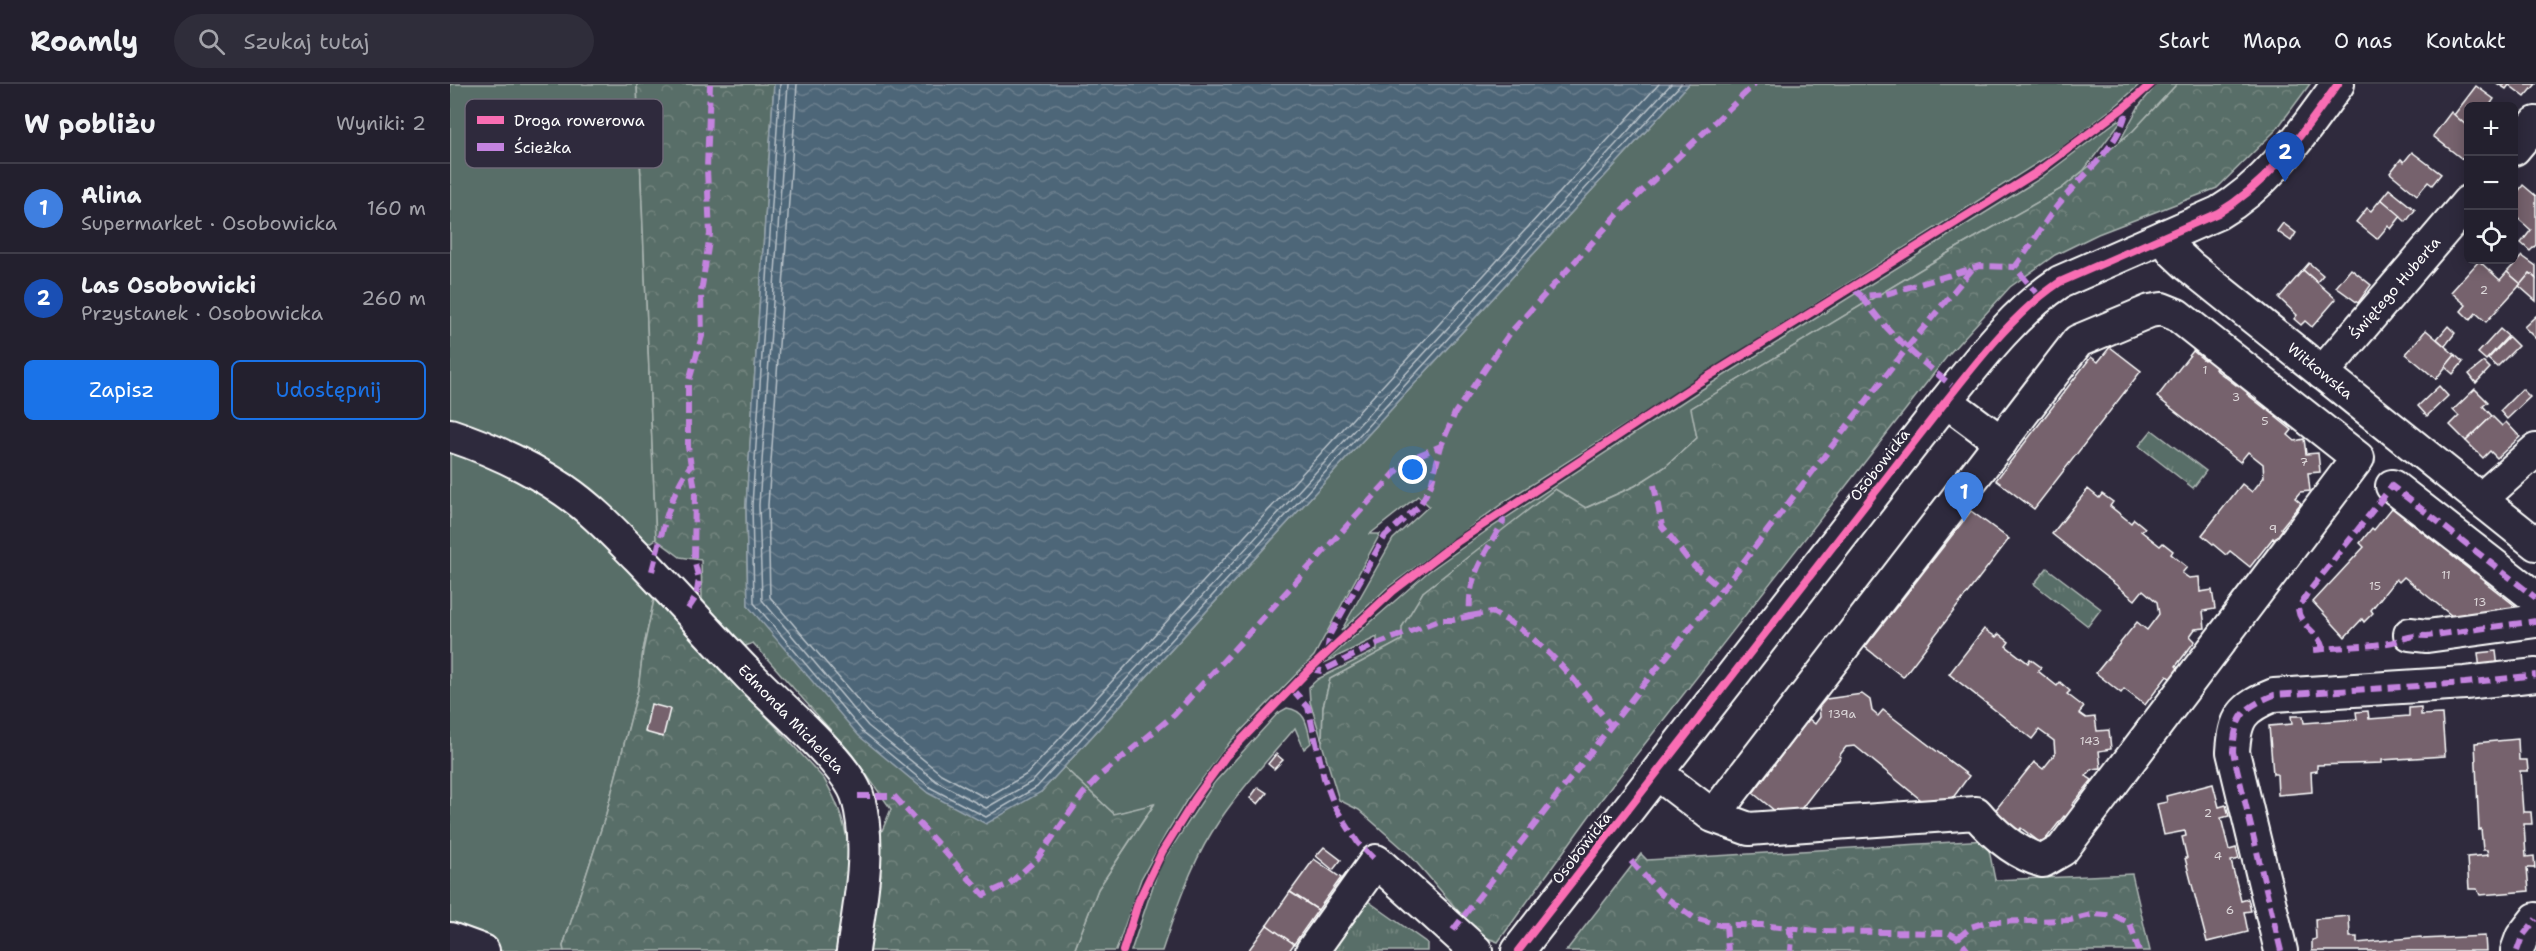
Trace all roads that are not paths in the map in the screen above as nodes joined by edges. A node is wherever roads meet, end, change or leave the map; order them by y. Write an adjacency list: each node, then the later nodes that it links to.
1 (2338, 84): 5 (street, Osobowicka)
2 (2536, 123): 3 (street)
3 (2518, 144)
4 (2464, 208): 6 (street, Świętego Huberta)
5 (2165, 236): 6 (street, Witkowska); 7 (street, Osobowicka)
6 (2322, 373): 12 (street, Witkowska)
7 (1946, 401): 9 (street); 18 (street, Osobowicka)
8 (450, 435): 23 (street, Edmonda Micheleta)
9 (2001, 442): 19 (street); 19 (street)
10 (2536, 450): 12 (street)
11 (2392, 486): 14 (street)
12 (2481, 499): 13 (street, Witkowska)
13 (2536, 544)
14 (2536, 598)
15 (2536, 621): 16 (street)
16 (2410, 634)
17 (2536, 675): 27 (street)
18 (1658, 774): 19 (street); 26 (street, Osobowicka)
19 (1713, 816)
20 (2536, 919): 28 (street)
21 (450, 939): 22 (street)
22 (483, 951)
23 (853, 951)
24 (1312, 951): 25 (street)
25 (1476, 951)
26 (1518, 951)
27 (2281, 951)
28 (2517, 951)

